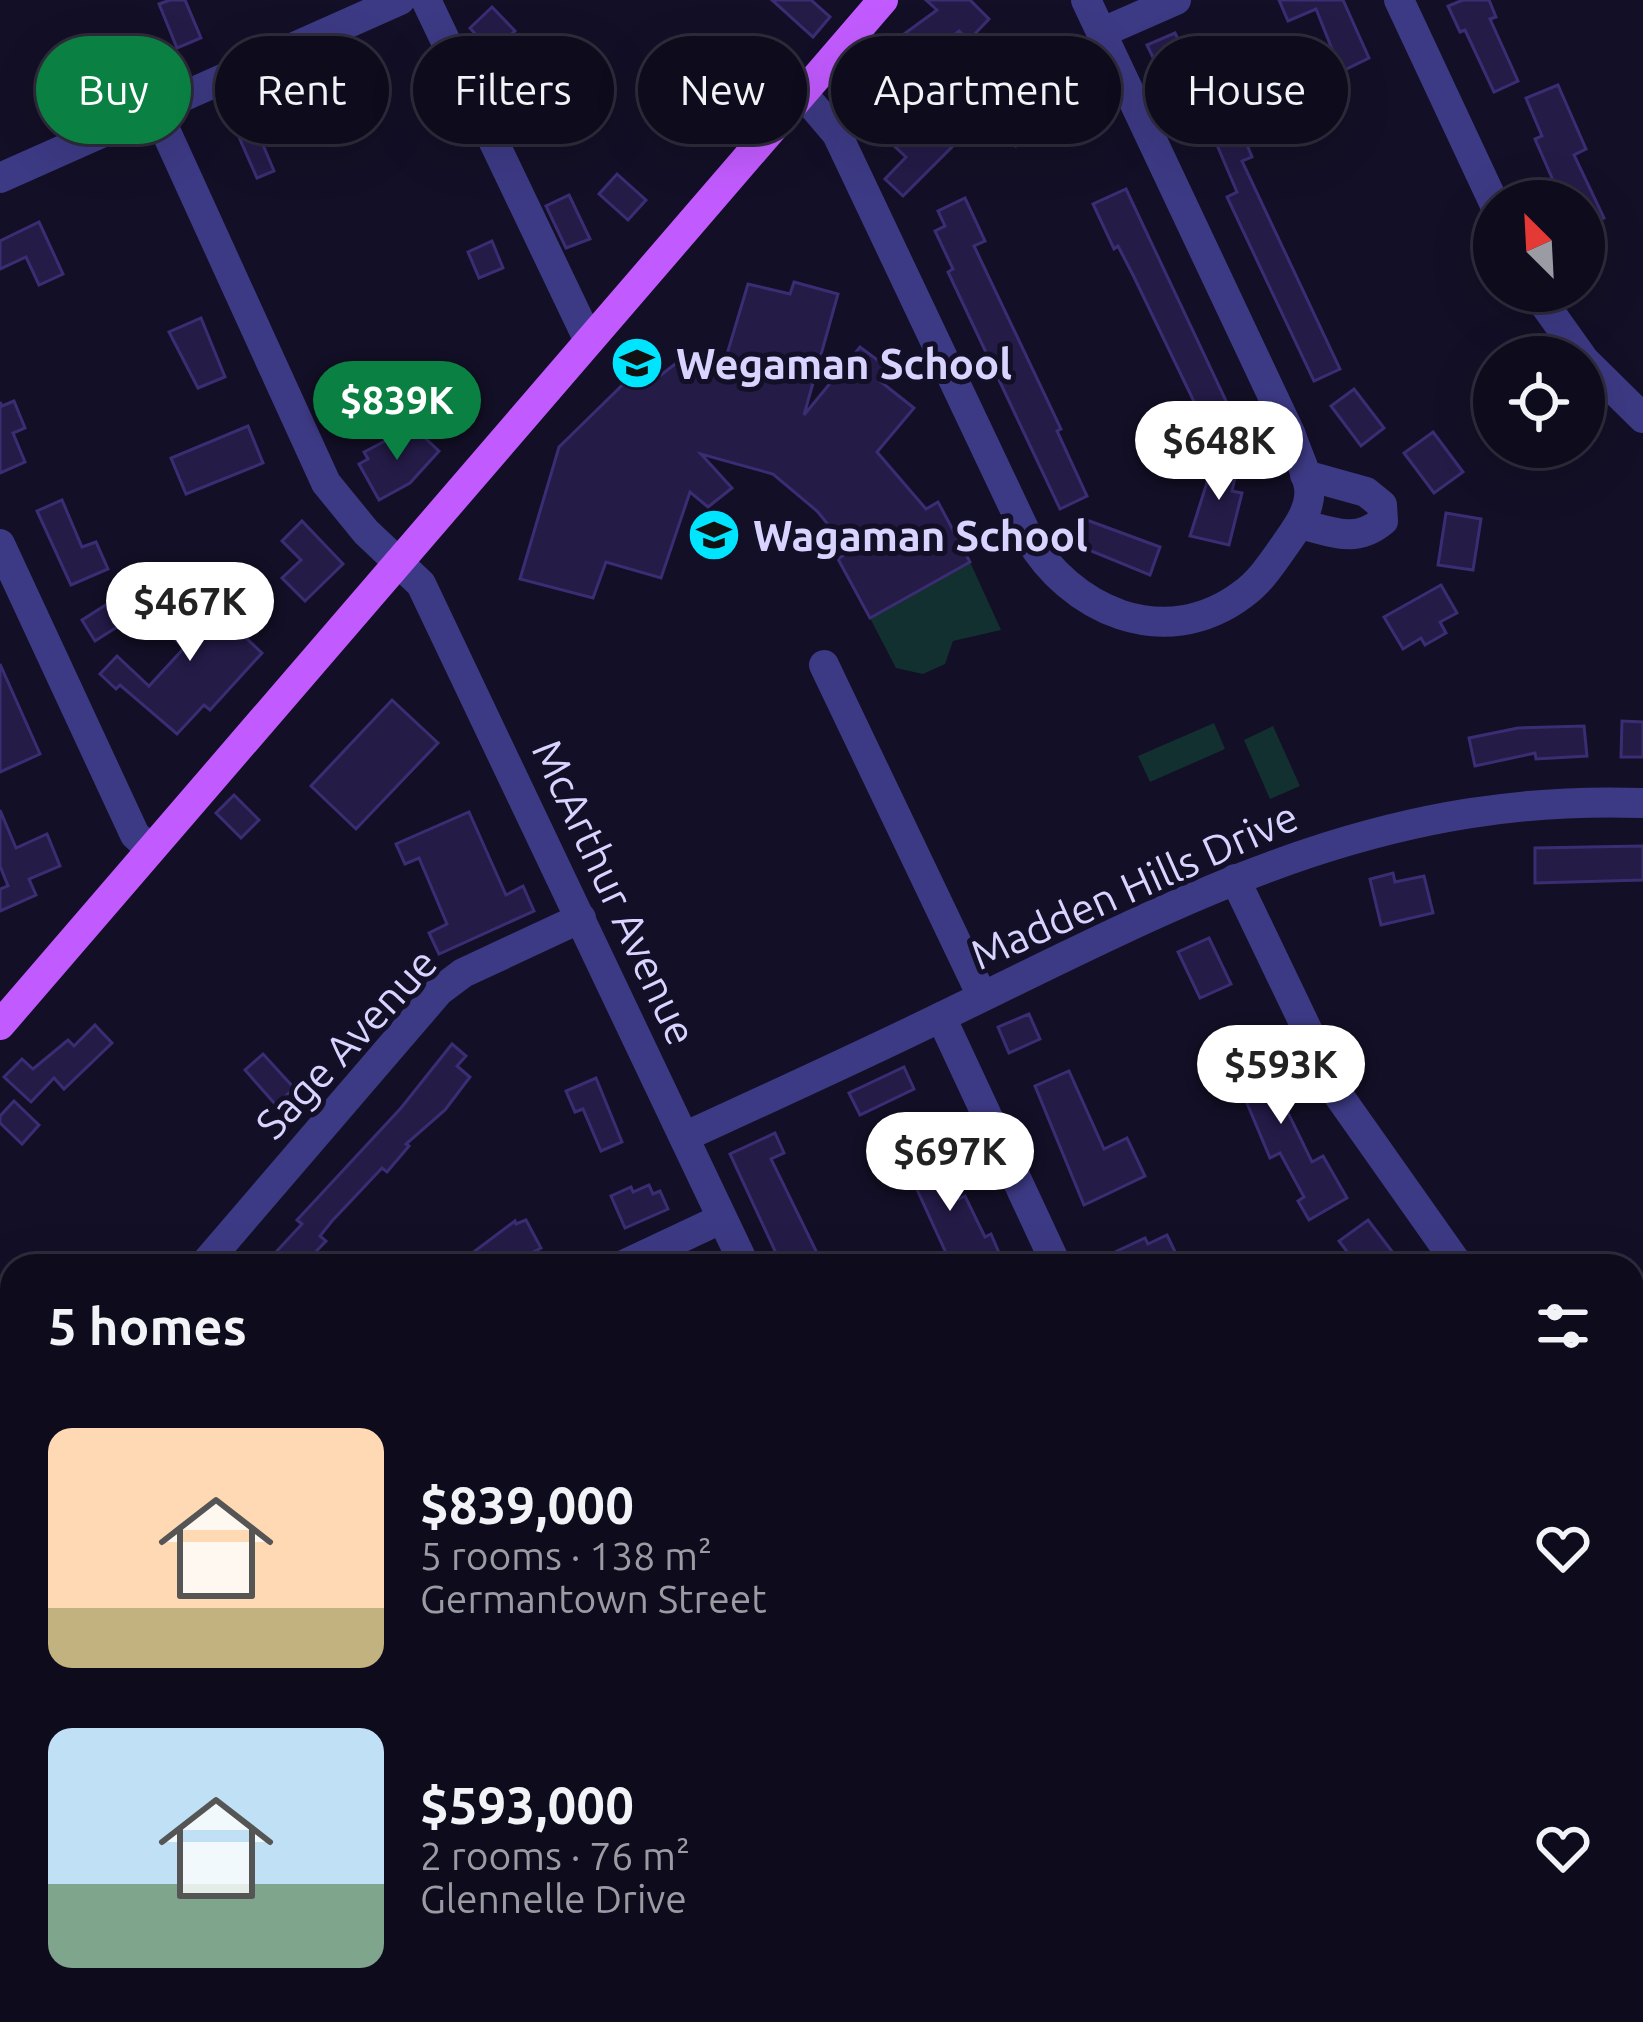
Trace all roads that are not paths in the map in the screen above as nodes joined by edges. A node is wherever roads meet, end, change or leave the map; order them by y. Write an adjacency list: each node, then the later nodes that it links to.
1 (400, 0): 9 (street)
2 (426, 0): 16 (street)
3 (883, 0): 8 (main road)
4 (1087, 0): 7 (street)
5 (1176, 0): 7 (street)
6 (1399, 0): 15 (street)
7 (1102, 32): 19 (street)
8 (807, 87)
9 (191, 96)
10 (807, 99): 20 (street)
11 (81, 144): 14 (street)
12 (172, 144): 22 (street, McArthur Avenue)
13 (758, 144): 16 (main road)
14 (0, 178)
15 (1483, 180)
16 (589, 341): 22 (main road)
17 (1605, 380): 18 (street)
18 (1643, 418)
19 (1305, 475): 20 (street); 20 (street)
20 (1300, 524)
21 (0, 544): 25 (street)
22 (399, 561): 25 (main road); 27 (street, McArthur Avenue)
23 (824, 665): 28 (street)
24 (1643, 803): 26 (street, Madden Hills Drive)
25 (151, 849): 30 (main road)
26 (1235, 879): 28 (street, Madden Hills Drive); 37 (street)
27 (580, 918): 31 (street, McArthur Avenue); 33 (street, Sage Avenue)
28 (982, 997): 29 (street, Madden Hills Drive)
29 (941, 1018): 31 (street, Madden Hills Drive); 36 (street)
30 (0, 1025)
31 (684, 1137): 32 (street, McArthur Avenue)
32 (721, 1219): 34 (street); 35 (street, McArthur Avenue)
33 (213, 1254)
34 (647, 1254)
35 (739, 1254)
36 (1051, 1254)
37 (1451, 1254)

